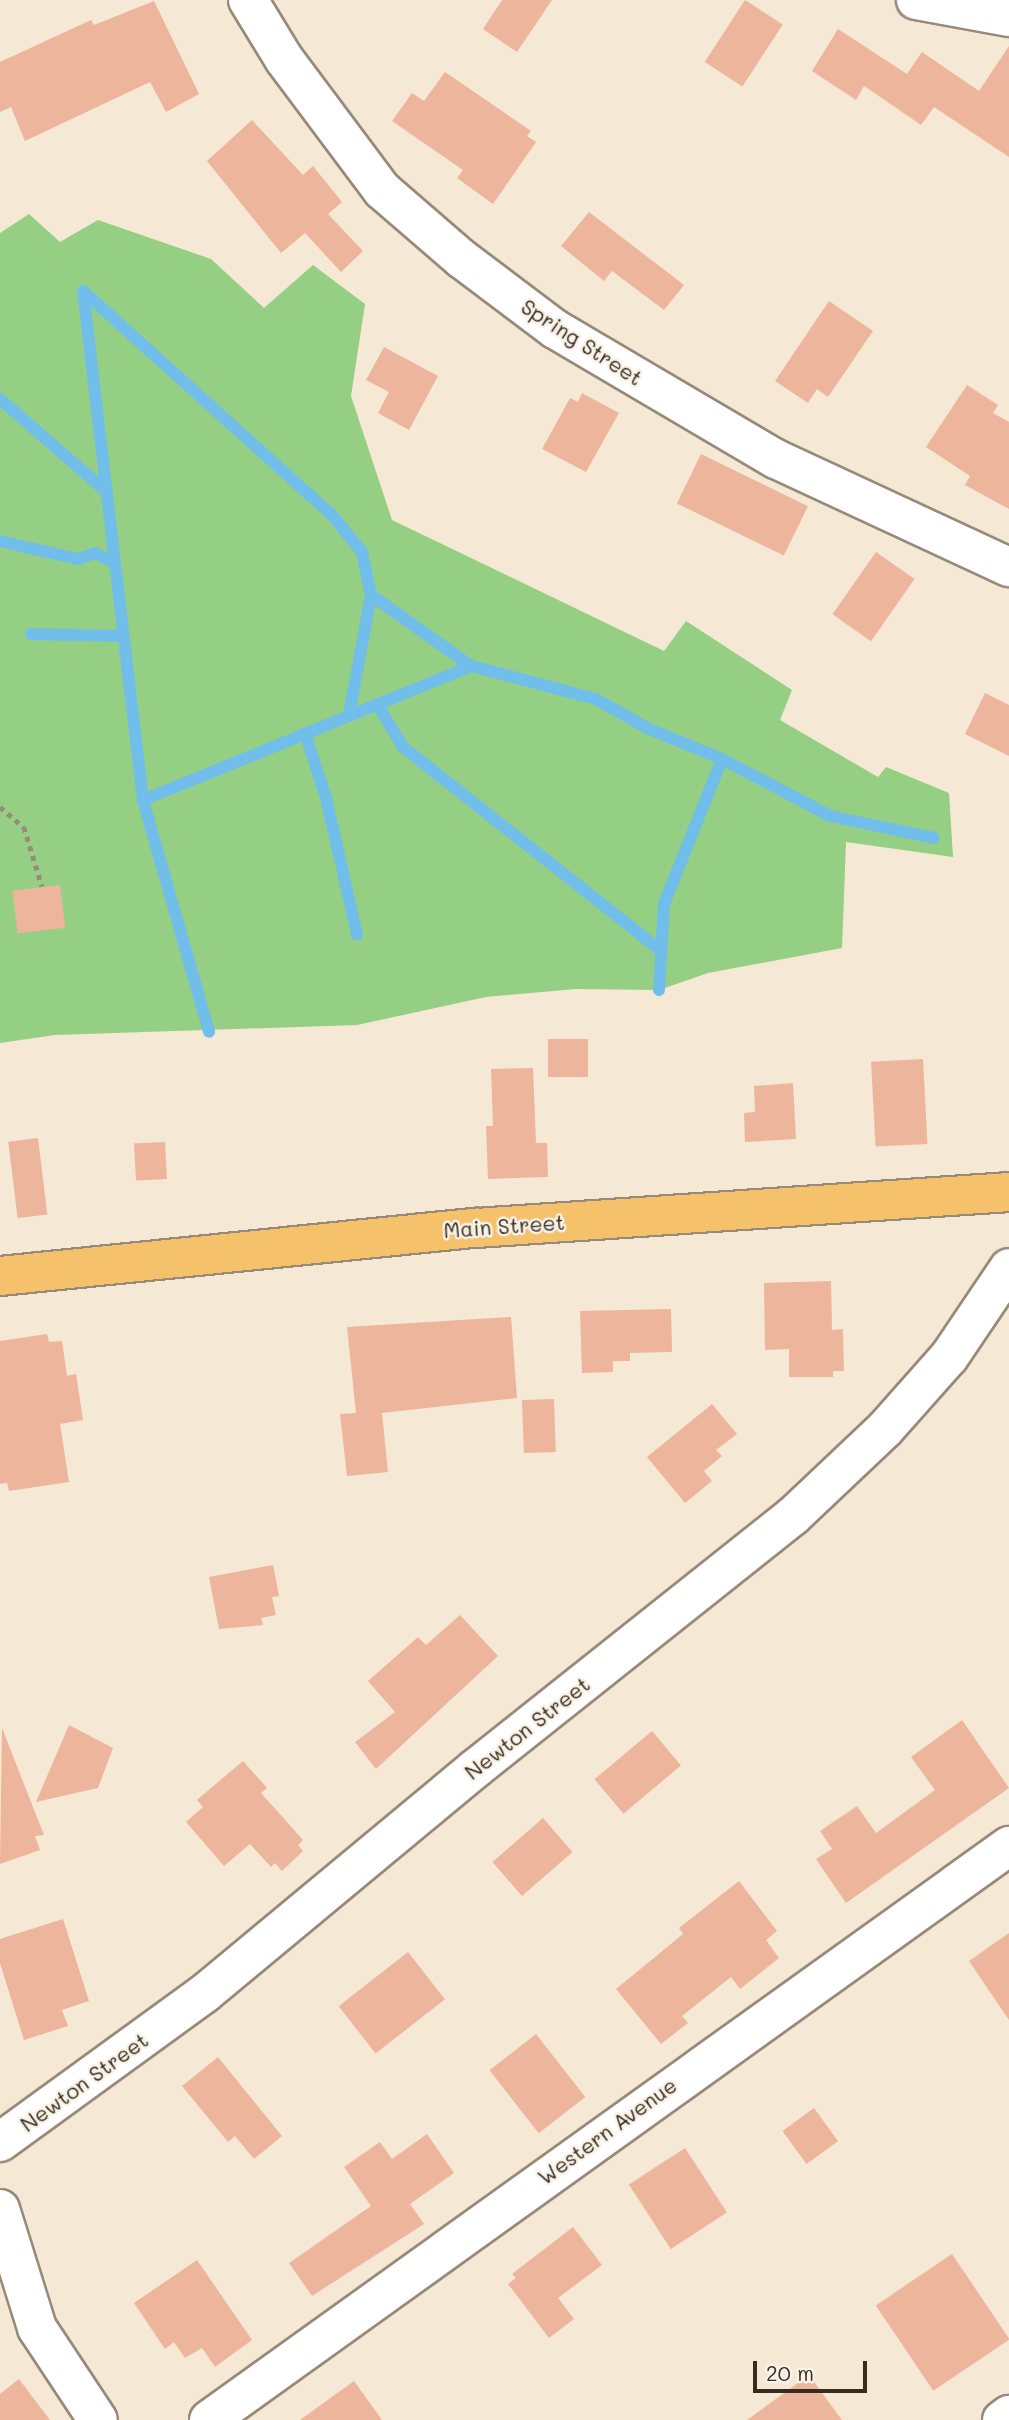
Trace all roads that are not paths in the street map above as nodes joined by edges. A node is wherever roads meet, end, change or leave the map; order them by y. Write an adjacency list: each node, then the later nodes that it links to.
1 (248, 0): 4 (street, Spring Street)
2 (916, 0): 3 (street)
3 (1009, 17)
4 (1009, 567)
5 (1009, 1192): 7 (main road, Main Street)
6 (1009, 1268): 9 (street, Newton Street)
7 (0, 1276)
8 (1009, 1846): 13 (street, Western Avenue)
9 (0, 2142)
10 (0, 2209): 12 (street)
11 (1009, 2415): 14 (street)
12 (98, 2420)
13 (209, 2420)
14 (1002, 2420)

